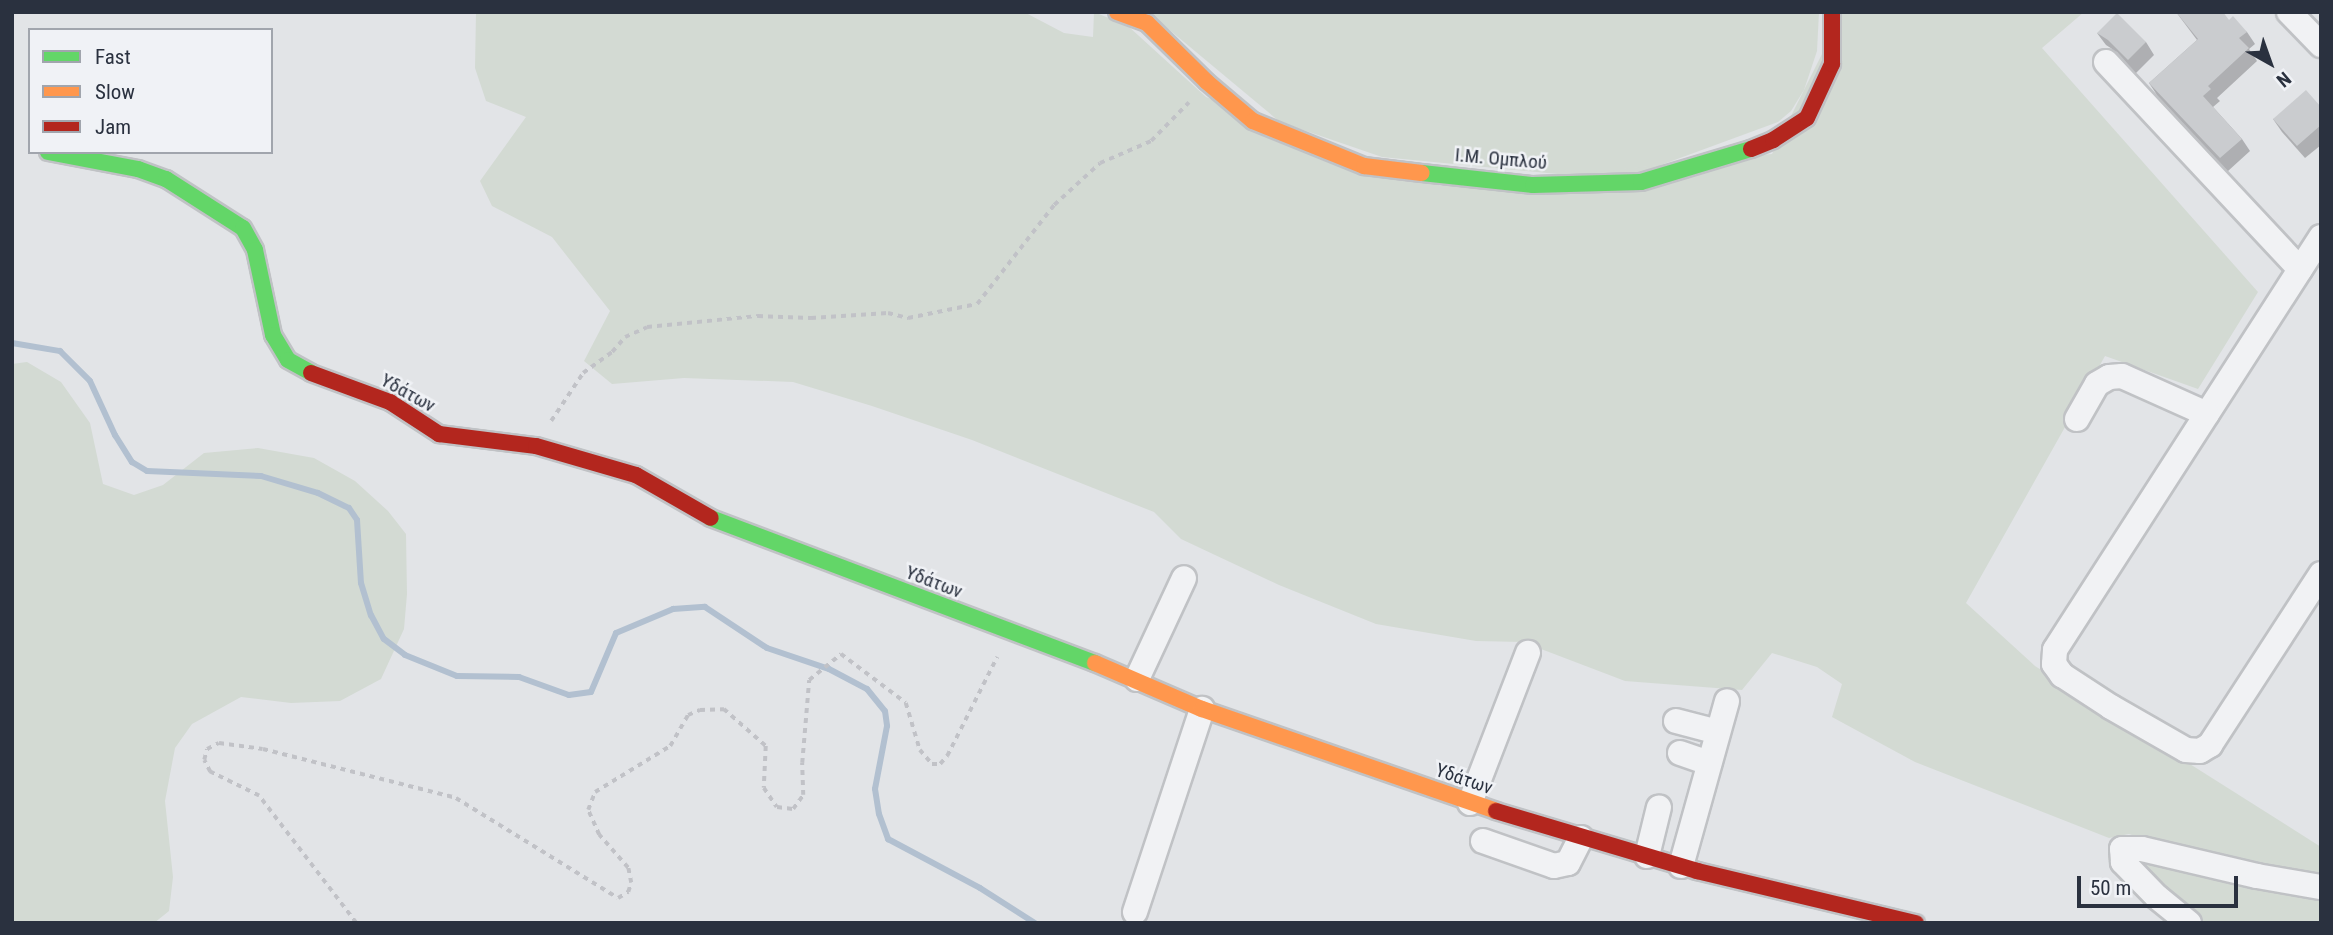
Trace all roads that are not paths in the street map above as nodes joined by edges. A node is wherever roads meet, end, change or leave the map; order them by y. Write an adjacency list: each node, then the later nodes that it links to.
1 (1117, 12): 2 (street, Ι.Μ. Ομπλού)
2 (1832, 12)
3 (2289, 12): 4 (street)
4 (2321, 45)
5 (2106, 62): 8 (street)
6 (59, 154): 14 (street, Υδάτων)
7 (2321, 237): 8 (street)
8 (2300, 269): 9 (street)
9 (2207, 414): 10 (street); 11 (street)
10 (2077, 419)
11 (2321, 574)
12 (1184, 578): 14 (street)
13 (1528, 653): 21 (street)
14 (1137, 679): 16 (street, Υδάτων)
15 (1727, 701): 18 (street)
16 (1202, 709): 21 (street, Υδάτων); 29 (street)
17 (1675, 721): 18 (street)
18 (1718, 732): 20 (street)
19 (1680, 753): 20 (street)
20 (1709, 763): 27 (street)
21 (1470, 803): 24 (street, Υδάτων)
22 (1714, 805): 27 (street)
23 (1659, 807): 26 (street)
24 (1581, 838): 25 (street); 26 (street, Υδάτων)
25 (1483, 841)
26 (1647, 856): 27 (street, Υδάτων)
27 (1689, 869): 30 (street, Υδάτων)
28 (2321, 887): 31 (street)
29 (1135, 912)
30 (1916, 923)
31 (2189, 923)

